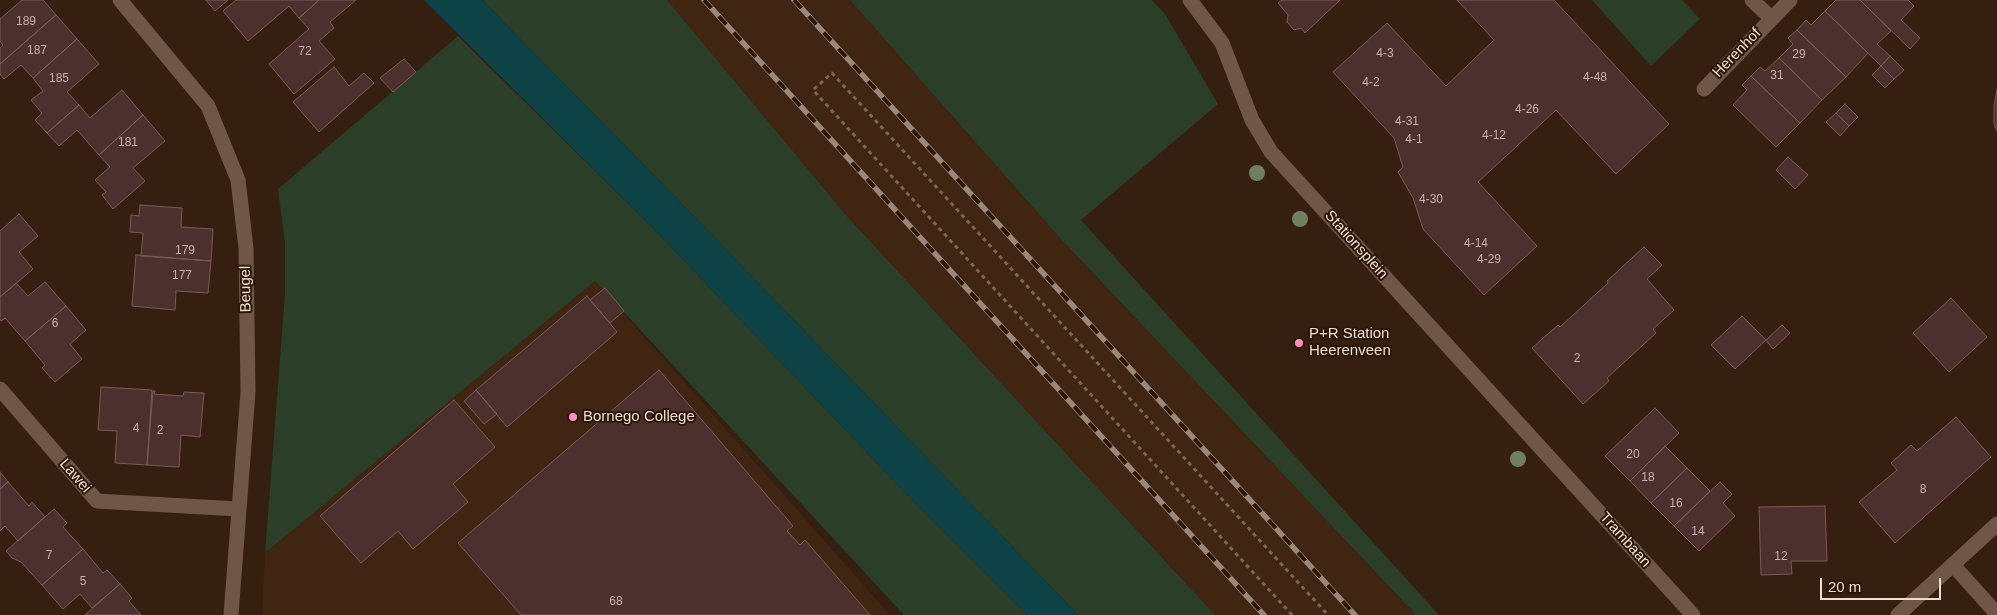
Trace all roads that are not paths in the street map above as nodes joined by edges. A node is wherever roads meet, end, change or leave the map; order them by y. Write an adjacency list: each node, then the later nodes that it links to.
1 (120, 0): 9 (street, Beugel)
2 (1190, 0): 8 (street, Stationsplein)
3 (1752, 0): 5 (street, Herenhof)
4 (1790, 0): 5 (street, Herenhof)
5 (1771, 18): 6 (street, Herenhof)
6 (1704, 89)
7 (0, 389): 9 (street, Lawei)
8 (1557, 466): 14 (street, Trambaan)
9 (238, 509): 13 (street, Beugel)
10 (1997, 524): 11 (street)
11 (1954, 565): 12 (street); 15 (street)
12 (1997, 614)
13 (231, 615)
14 (1693, 615)
15 (1898, 615)

